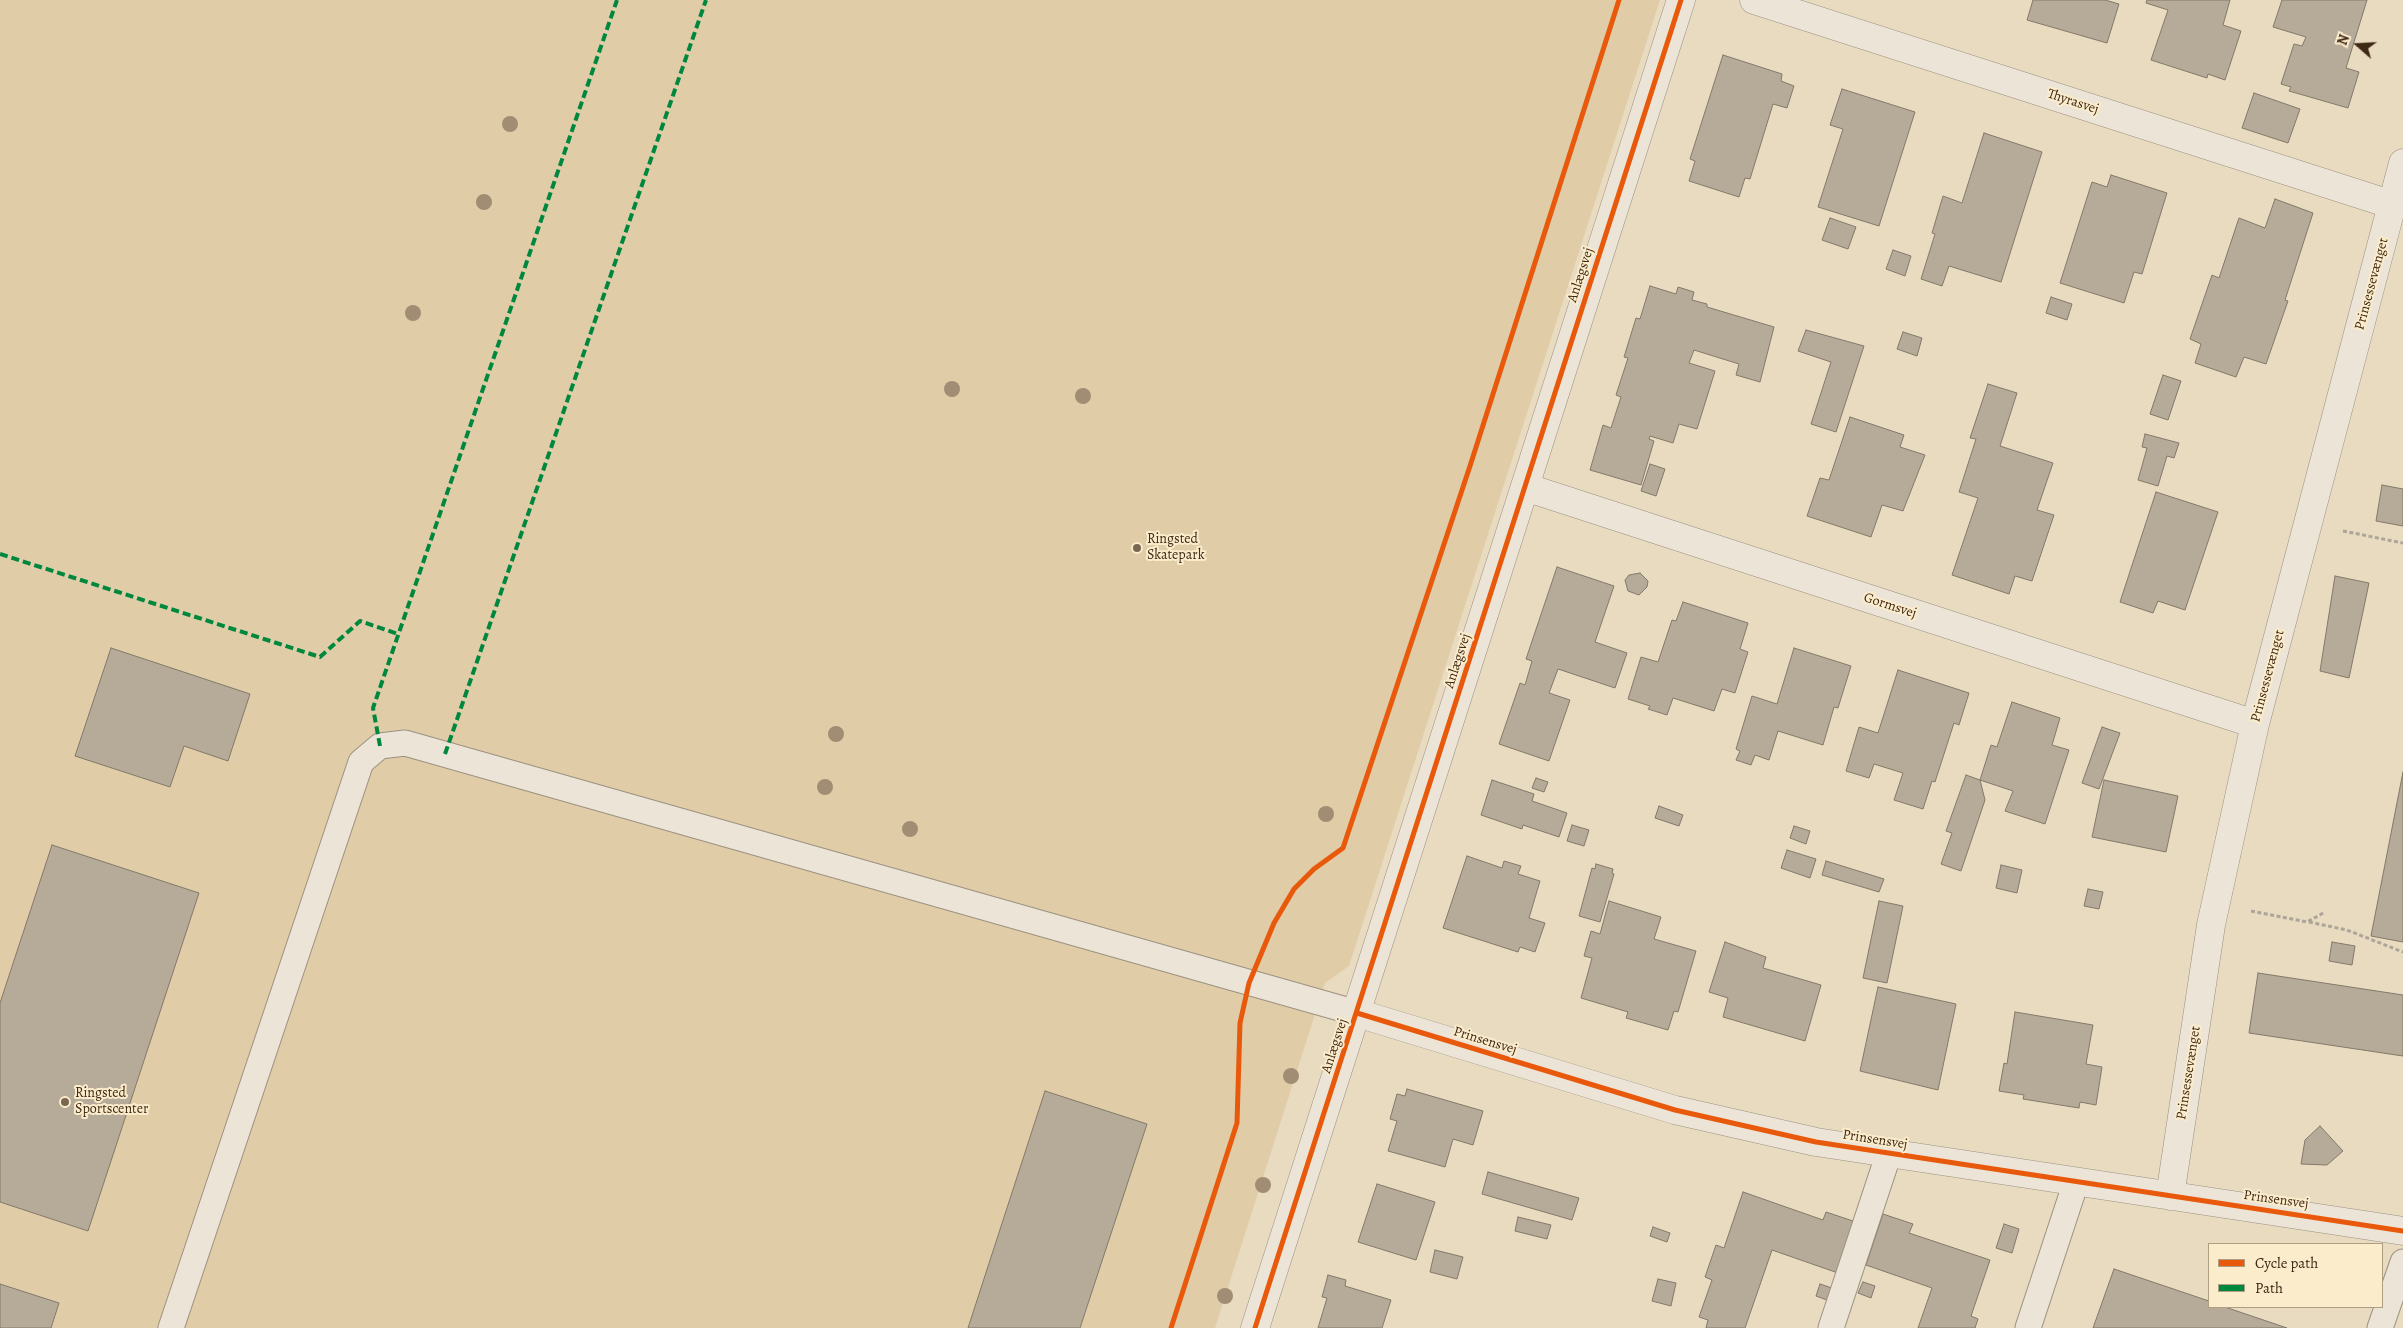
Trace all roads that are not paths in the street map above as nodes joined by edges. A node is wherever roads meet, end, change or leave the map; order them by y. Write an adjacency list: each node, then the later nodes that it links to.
1 (1681, 0): 5 (street, Anlægsvej)
2 (1754, 0): 4 (street, Thyrasvej)
3 (2403, 163): 4 (street, Prinsessevænget)
4 (2393, 205): 6 (street, Prinsessevænget)
5 (1525, 487): 6 (street, Gormsvej); 7 (street, Anlægsvej)
6 (2255, 724): 10 (street, Prinsessevænget)
7 (1357, 1013): 8 (street, Prinsensvej); 13 (lane); 14 (street, Anlægsvej)
8 (1889, 1154): 9 (street, Prinsensvej); 15 (lane)
9 (2076, 1182): 10 (street, Prinsensvej); 16 (lane)
10 (2170, 1196): 11 (street, Prinsensvej)
11 (2403, 1231)
12 (2403, 1262): 17 (lane)
13 (171, 1328)
14 (1255, 1328)
15 (1831, 1328)
16 (2028, 1328)
17 (2380, 1328)

